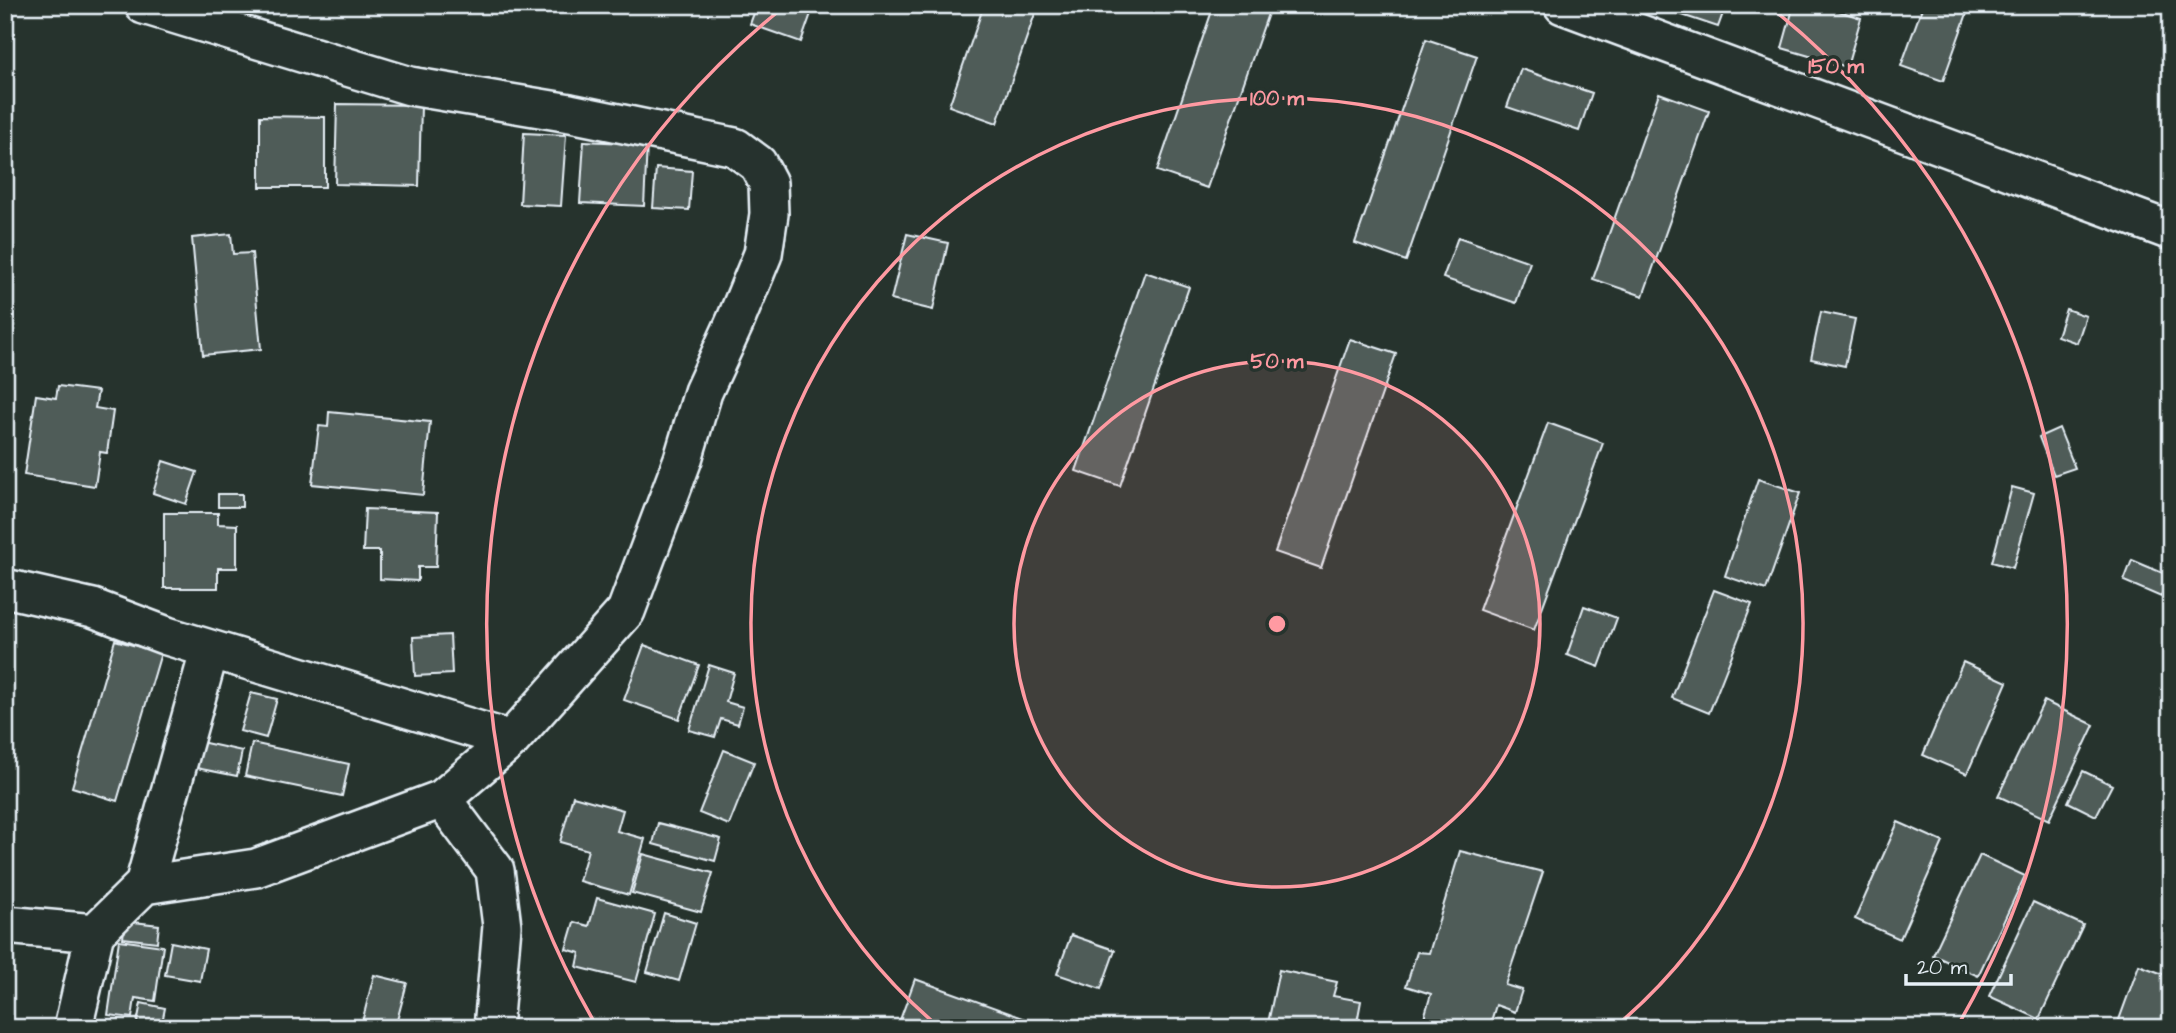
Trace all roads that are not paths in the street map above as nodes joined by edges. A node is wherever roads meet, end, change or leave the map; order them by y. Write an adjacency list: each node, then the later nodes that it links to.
1 (144, 5): 6 (street)
2 (1563, 5): 3 (street)
3 (2171, 231)
4 (5, 588): 5 (street)
5 (210, 649): 6 (street); 8 (street)
6 (511, 740): 7 (street)
7 (442, 799): 8 (street); 12 (street)
8 (144, 885): 10 (street)
9 (5, 925): 10 (street)
10 (95, 933): 11 (street)
11 (73, 1028)
12 (493, 1028)

